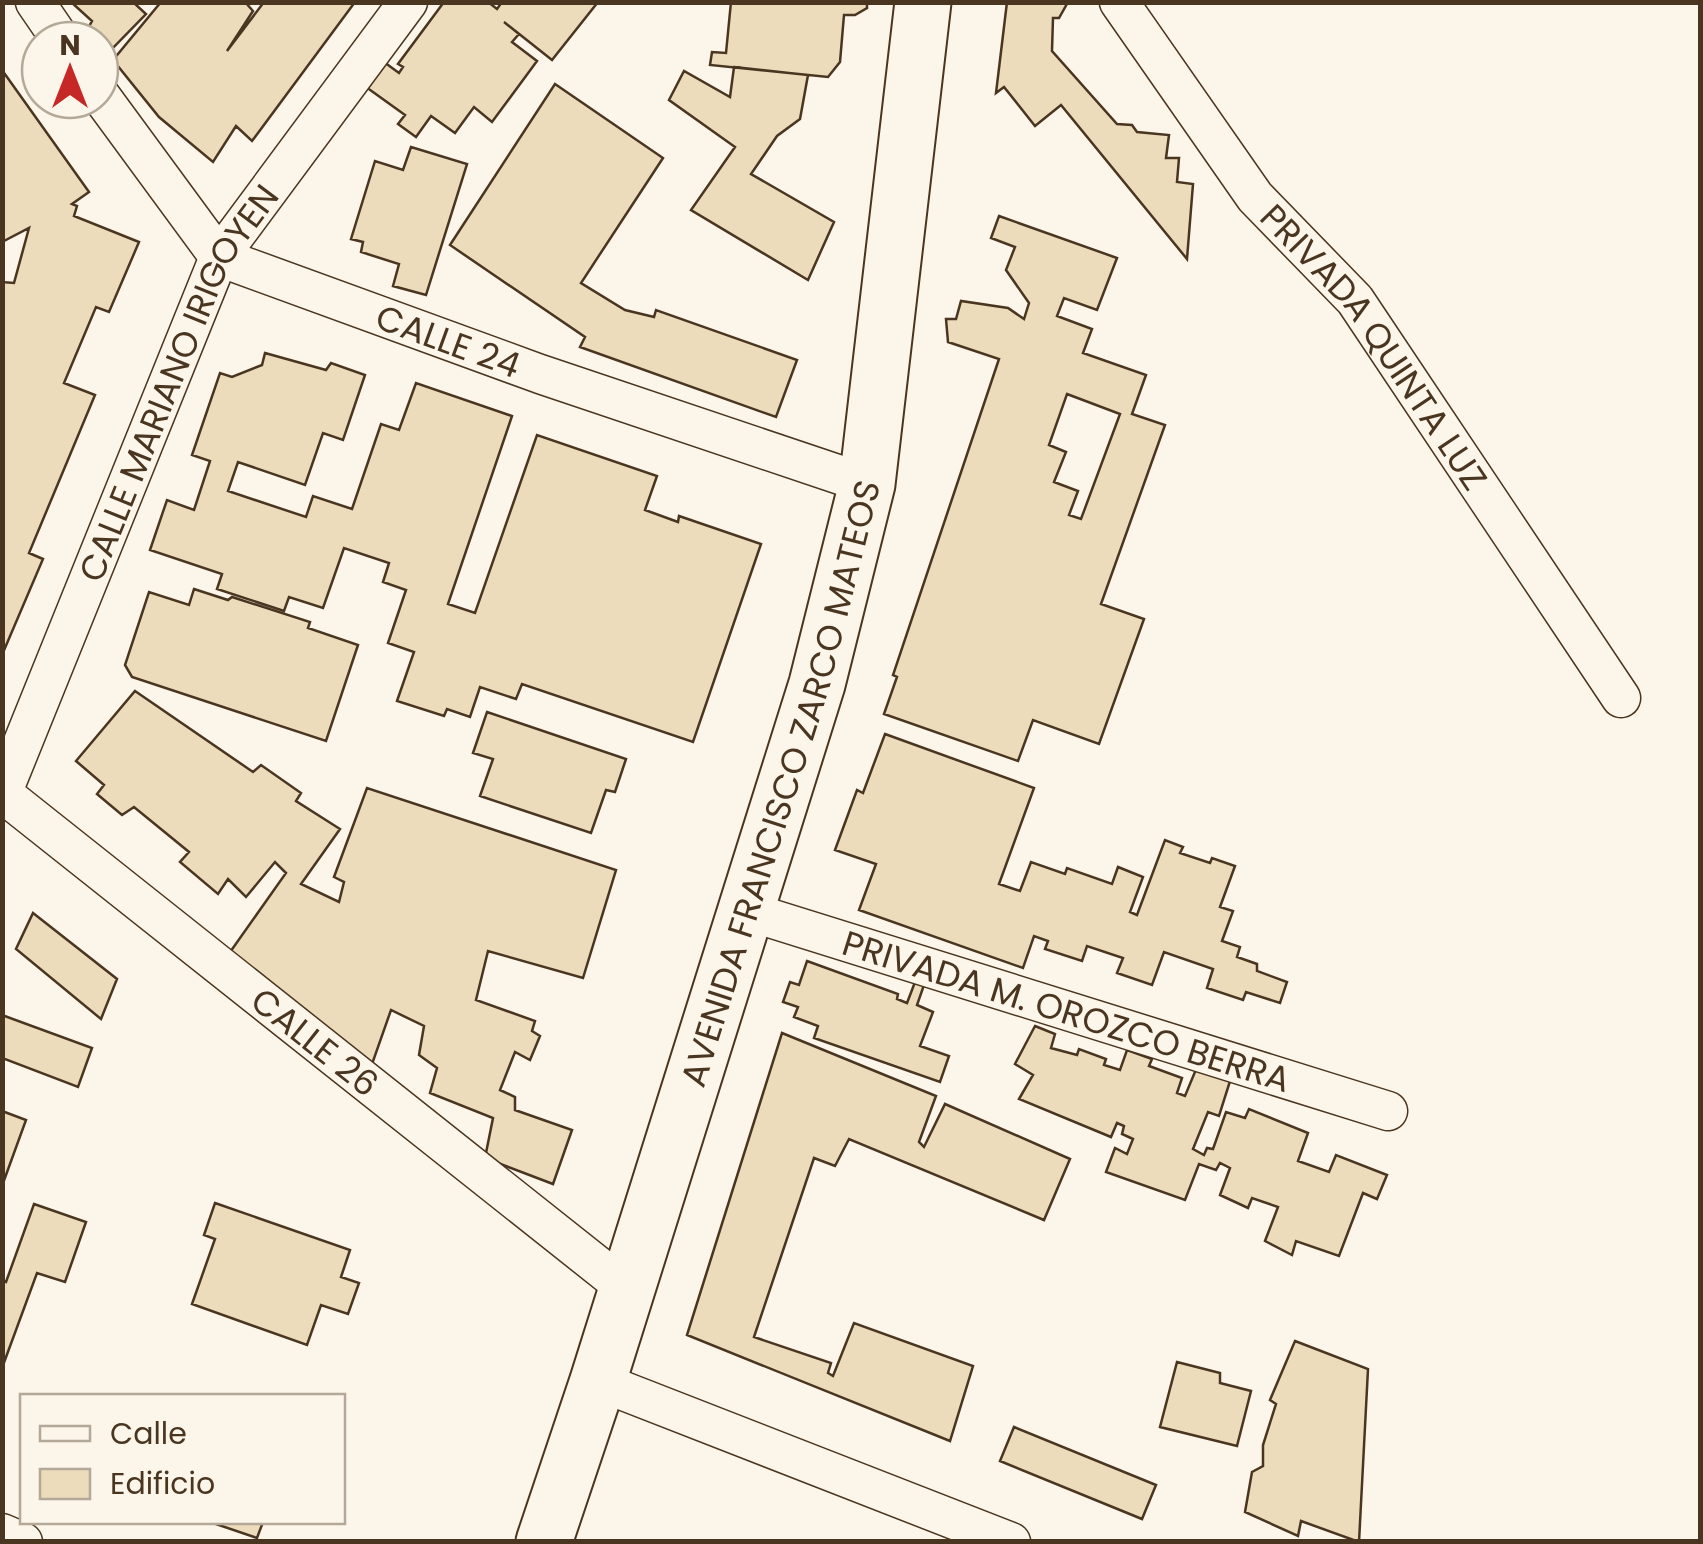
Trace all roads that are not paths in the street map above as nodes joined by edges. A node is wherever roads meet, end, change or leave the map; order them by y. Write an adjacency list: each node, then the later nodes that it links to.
1 (408, 2): 5 (street, CALLE MARIANO IRIGOYEN)
2 (923, 2): 6 (main road, AVENIDA FRANCISCO ZARCO MATEOS)
3 (1118, 2): 7 (street, PRIVADA QUINTA LUZ)
4 (118, 120): 5 (street)
5 (219, 256): 6 (street, CALLE 24); 8 (street, CALLE MARIANO IRIGOYEN)
6 (867, 484): 9 (main road, AVENIDA FRANCISCO ZARCO MATEOS)
7 (1621, 698)
8 (3, 793): 11 (street, CALLE 26)
9 (744, 910): 10 (street, PRIVADA M. OROZCO BERRA); 11 (main road, AVENIDA FRANCISCO ZARCO MATEOS)
10 (1388, 1111)
11 (627, 1289): 12 (main road, AVENIDA FRANCISCO ZARCO MATEOS)
12 (598, 1382): 15 (main road, AVENIDA FRANCISCO ZARCO MATEOS); 16 (street)
13 (2, 1533): 14 (street)
14 (23, 1542)
15 (544, 1542)
16 (1011, 1542)

